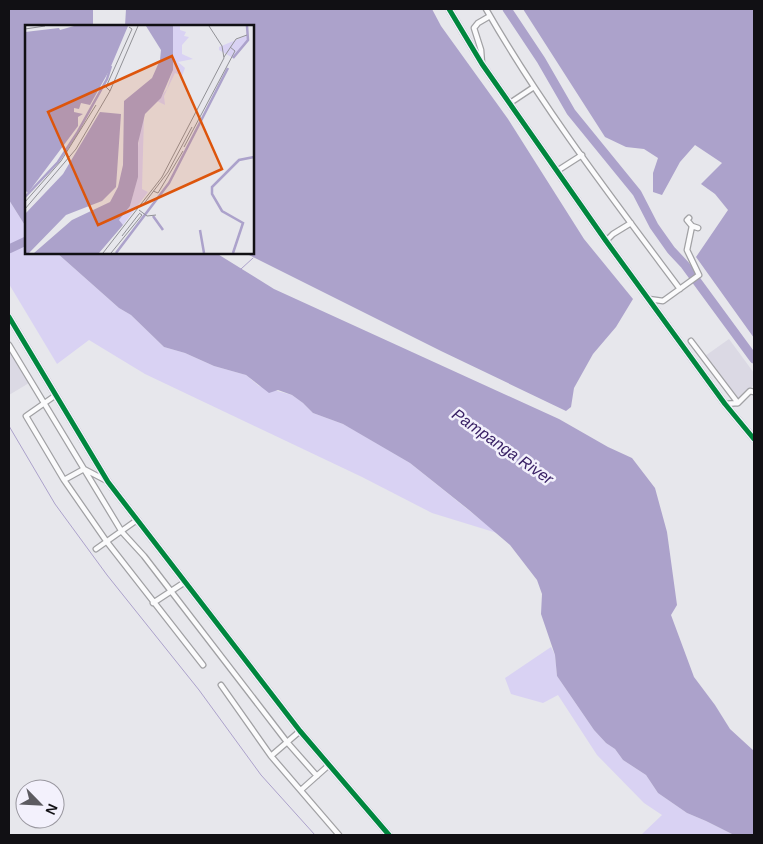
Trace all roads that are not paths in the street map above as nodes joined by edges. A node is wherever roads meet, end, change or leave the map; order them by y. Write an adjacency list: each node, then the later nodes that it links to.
1 (448, 9): 4 (street)
2 (486, 9): 3 (street)
3 (490, 16): 4 (street); 5 (street)
4 (482, 64): 6 (street)
5 (534, 86): 6 (street); 7 (street)
6 (510, 103): 8 (street)
7 (582, 155): 8 (street); 10 (street)
8 (557, 171): 13 (street)
9 (689, 218): 11 (street)
10 (631, 223): 13 (street); 14 (street)
11 (692, 226): 12 (street); 14 (street)
12 (698, 228)
13 (606, 242): 15 (street)
14 (680, 289): 15 (street)
15 (647, 299): 23 (street)
16 (9, 317): 20 (street)
17 (691, 341): 22 (street)
18 (9, 345): 21 (street)
19 (754, 392): 22 (street)
20 (56, 395): 21 (street); 27 (street)
21 (45, 403): 25 (street); 26 (street)
22 (738, 403): 23 (street)
23 (725, 404): 24 (street)
24 (754, 439)
25 (84, 469): 26 (street); 27 (street); 29 (street)
26 (64, 480): 30 (street)
27 (108, 482): 28 (street)
28 (137, 520): 29 (street); 32 (street)
29 (122, 532): 30 (street); 33 (street)
30 (107, 542): 31 (street); 34 (street)
31 (96, 549)
32 (185, 582): 33 (street); 37 (street)
33 (171, 591): 34 (street); 38 (street)
34 (153, 603): 35 (street)
35 (203, 665)
36 (221, 685): 39 (street)
37 (300, 731): 38 (street); 40 (street)
38 (287, 742): 39 (street); 41 (street)
39 (271, 756): 42 (street)
40 (329, 765): 41 (street); 44 (street)
41 (317, 776): 42 (street)
42 (301, 790): 43 (street)
43 (339, 835)
44 (389, 835)

